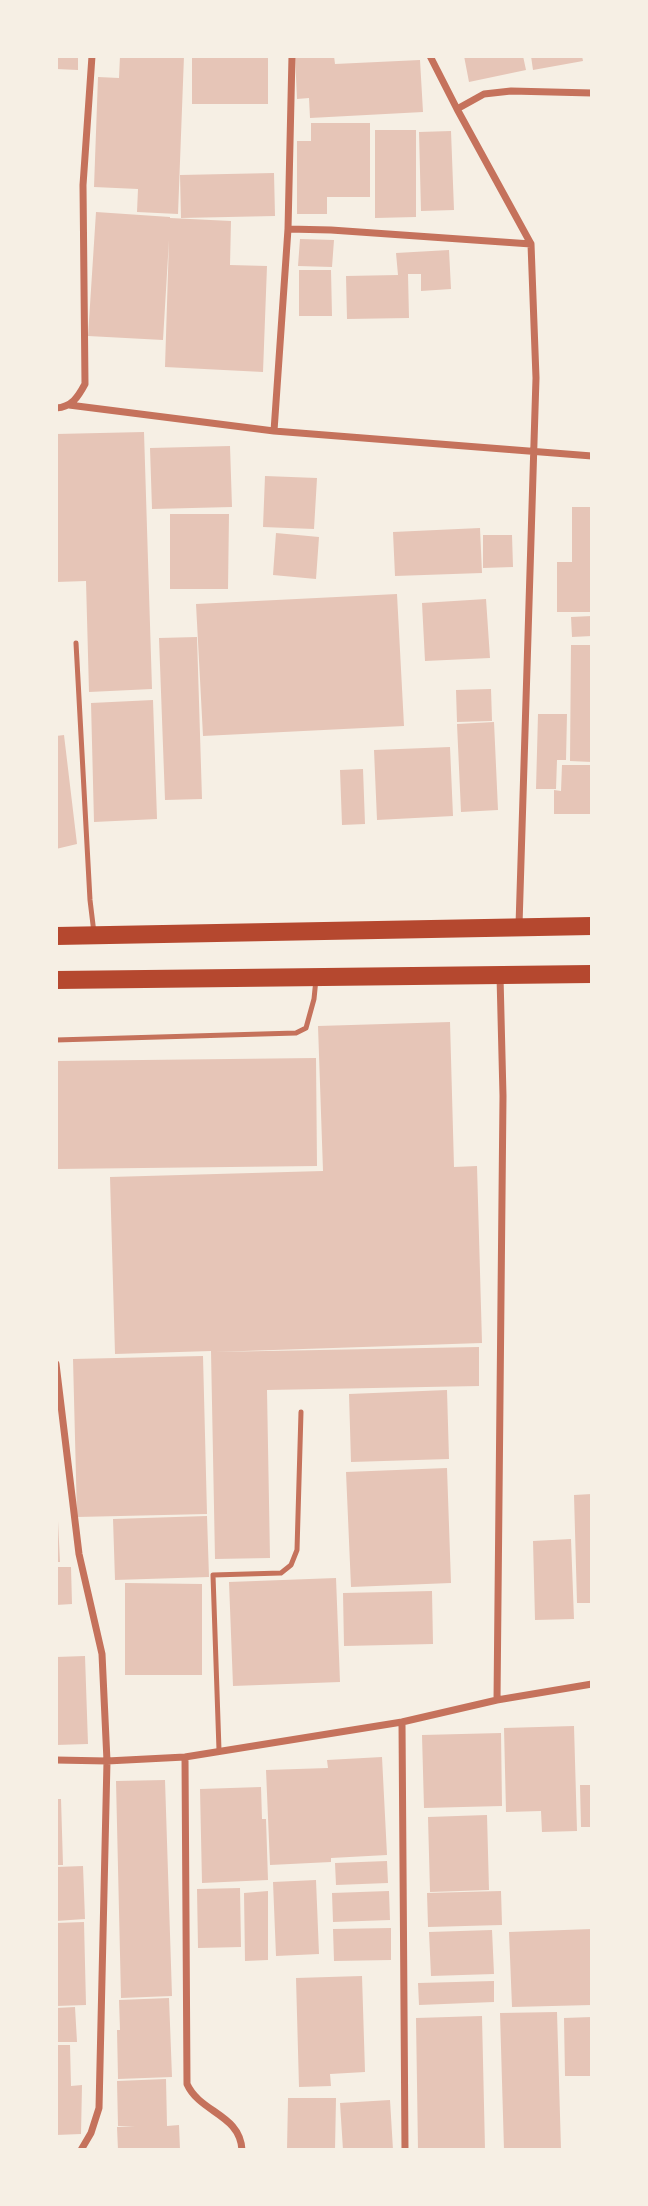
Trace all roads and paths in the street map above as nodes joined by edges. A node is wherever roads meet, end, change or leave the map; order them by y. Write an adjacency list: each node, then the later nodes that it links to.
1 (92, 56): 8 (street)
2 (292, 56): 6 (street)
3 (430, 56): 5 (street)
4 (592, 93): 5 (street)
5 (457, 110): 7 (street)
6 (288, 229): 7 (street); 10 (street)
7 (531, 244): 11 (street)
8 (69, 405): 9 (street); 10 (street)
9 (56, 408)
10 (274, 431): 11 (street)
11 (532, 452): 12 (street); 15 (street)
12 (592, 456)
13 (76, 643): 16 (lane)
14 (592, 926): 15 (main road)
15 (519, 928): 16 (main road)
16 (94, 935): 17 (main road)
17 (56, 936)
18 (592, 974): 19 (main road)
19 (499, 975): 20 (main road); 26 (street)
20 (317, 977): 21 (main road); 22 (lane)
21 (56, 980)
22 (56, 1040)
23 (56, 1364): 31 (street)
24 (301, 1412): 28 (lane)
25 (592, 1684): 26 (street)
26 (497, 1700): 27 (street)
27 (402, 1722): 28 (street); 34 (street)
28 (219, 1750): 29 (street)
29 (185, 1757): 31 (street); 33 (street)
30 (56, 1760): 31 (street)
31 (107, 1761): 32 (street)
32 (81, 2150)
33 (242, 2150)
34 (405, 2150)

